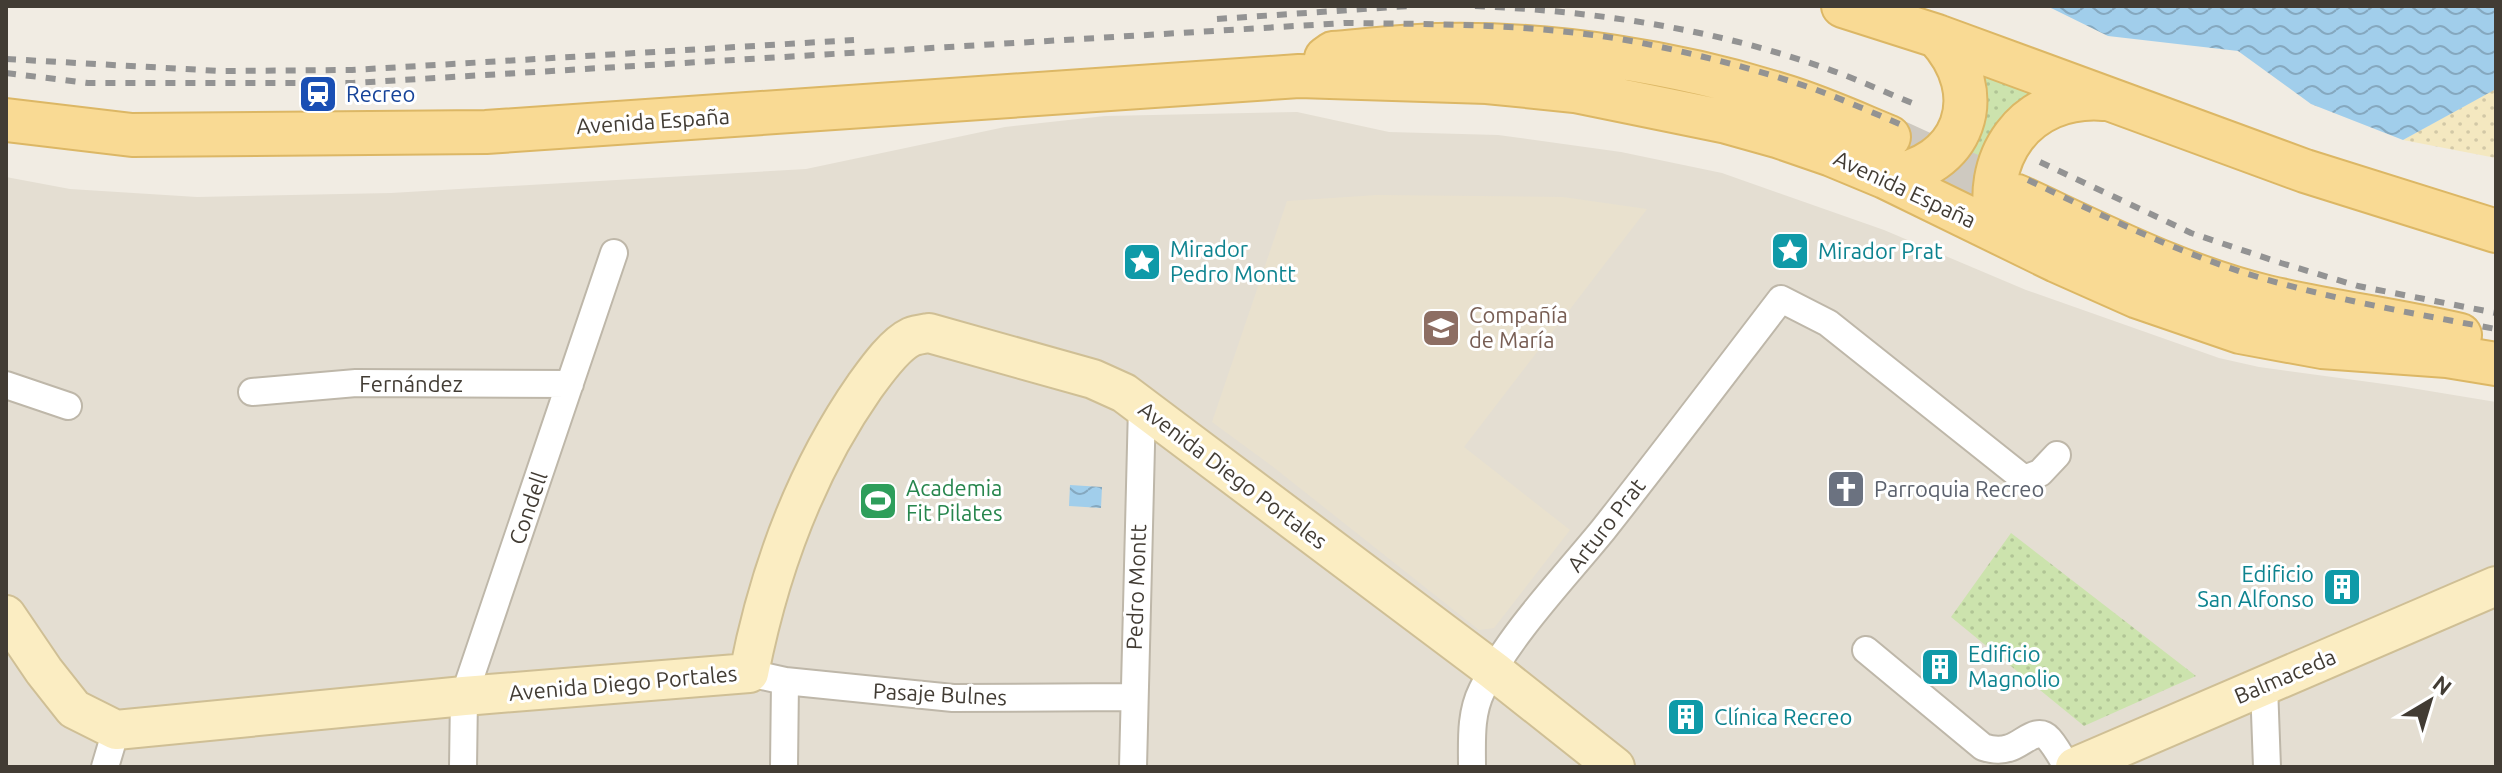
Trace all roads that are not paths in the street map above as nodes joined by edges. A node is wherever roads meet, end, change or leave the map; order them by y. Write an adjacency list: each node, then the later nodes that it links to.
1 (1843, 6): 2 (main road)
2 (1937, 36): 3 (main road); 5 (main road)
3 (2109, 99): 6 (main road); 7 (main road)
4 (6, 120): 5 (main road, Avenida España)
5 (1887, 157): 6 (main road, Avenida España)
6 (2008, 214): 9 (main road, Avenida España); 10 (main road, Avenida España)
7 (2496, 231)
8 (614, 253): 11 (street, Condell)
9 (2496, 345)
10 (2496, 364)
11 (570, 384): 13 (street, Fernández); 23 (street, Condell)
12 (6, 385): 14 (street)
13 (252, 392)
14 (68, 406)
15 (1142, 406): 20 (street, Avenida Diego Portales); 21 (street, Avenida Diego Portales); 24 (street, Pedro Montt)
16 (2057, 455): 20 (street, Arturo Prat)
17 (2496, 586): 22 (street, Balmaceda)
18 (6, 615): 25 (street)
19 (1866, 650): 32 (street)
20 (1494, 671): 30 (street, Arturo Prat); 31 (street, Avenida Diego Portales)
21 (767, 677): 23 (street, Avenida Diego Portales); 24 (street, Pasaje Bulnes); 28 (street)
22 (2264, 686): 33 (street, Balmaceda); 34 (street)
23 (464, 696): 25 (street, Avenida Diego Portales); 27 (street, Condell)
24 (1133, 697): 29 (street, Pedro Montt)
25 (116, 730): 26 (street)
26 (105, 767)
27 (463, 767)
28 (784, 767)
29 (1133, 767)
30 (1472, 767)
31 (1615, 767)
32 (2067, 767)
33 (2075, 767)
34 (2267, 767)

